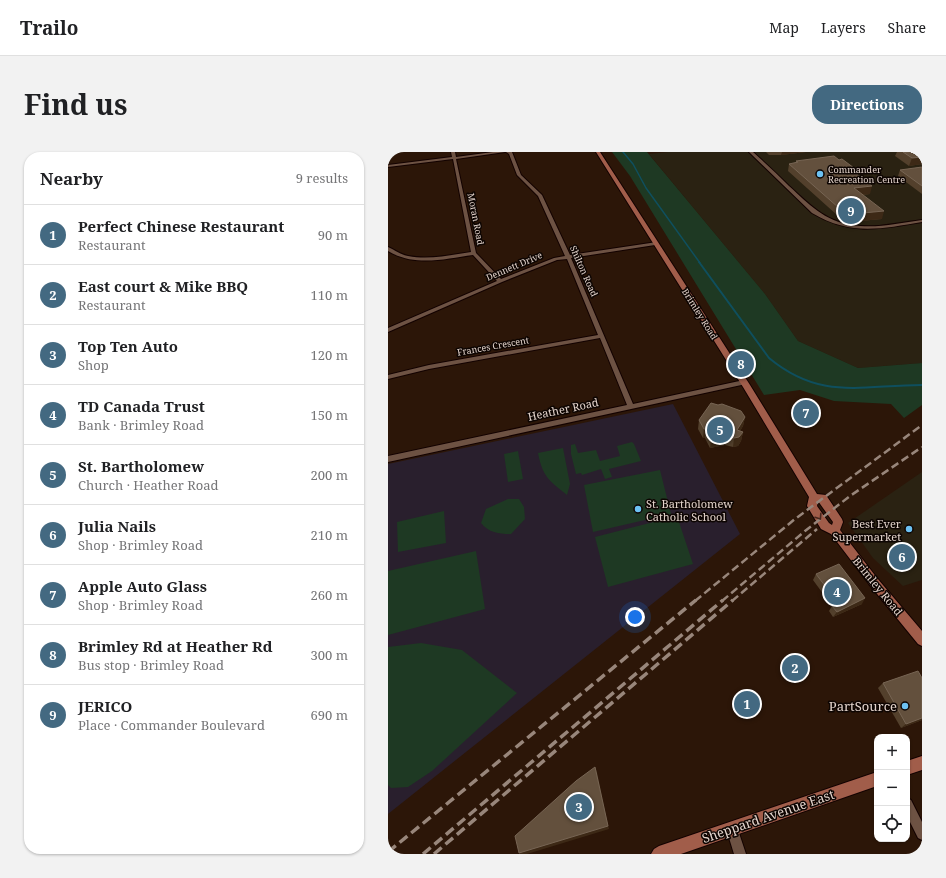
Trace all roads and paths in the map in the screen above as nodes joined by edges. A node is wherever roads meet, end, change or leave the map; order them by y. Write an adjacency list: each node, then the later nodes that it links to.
1 (454, 152): 6 (street, Moran Road)
2 (503, 152): 6 (street)
3 (508, 152): 12 (street, Shilton Road)
4 (598, 152): 9 (main road, Brimley Road)
5 (751, 152): 8 (street)
6 (455, 158): 7 (street); 11 (street, Moran Road)
7 (388, 166)
8 (922, 221)
9 (655, 243): 12 (street, Dennett Drive); 17 (main road, Brimley Road)
10 (388, 250): 11 (street)
11 (474, 253): 13 (street, Moran Road)
12 (568, 256): 13 (street, Dennett Drive); 15 (street, Shilton Road)
13 (500, 281): 14 (street, Dennett Drive)
14 (388, 330)
15 (601, 336): 16 (street, Frances Crescent); 18 (street, Shilton Road)
16 (388, 377)
17 (744, 382): 18 (street, Heather Road); 20 (main road, Brimley Road)
18 (631, 406): 19 (street, Heather Road)
19 (388, 459)
20 (922, 640)
21 (922, 763): 22 (main road)
22 (910, 767)
23 (874, 780): 25 (main road, Sheppard Avenue East)
24 (908, 806): 26 (street)
25 (732, 828): 27 (main road, Sheppard Avenue East); 28 (street)
26 (922, 834)
27 (659, 854)
28 (740, 854)

